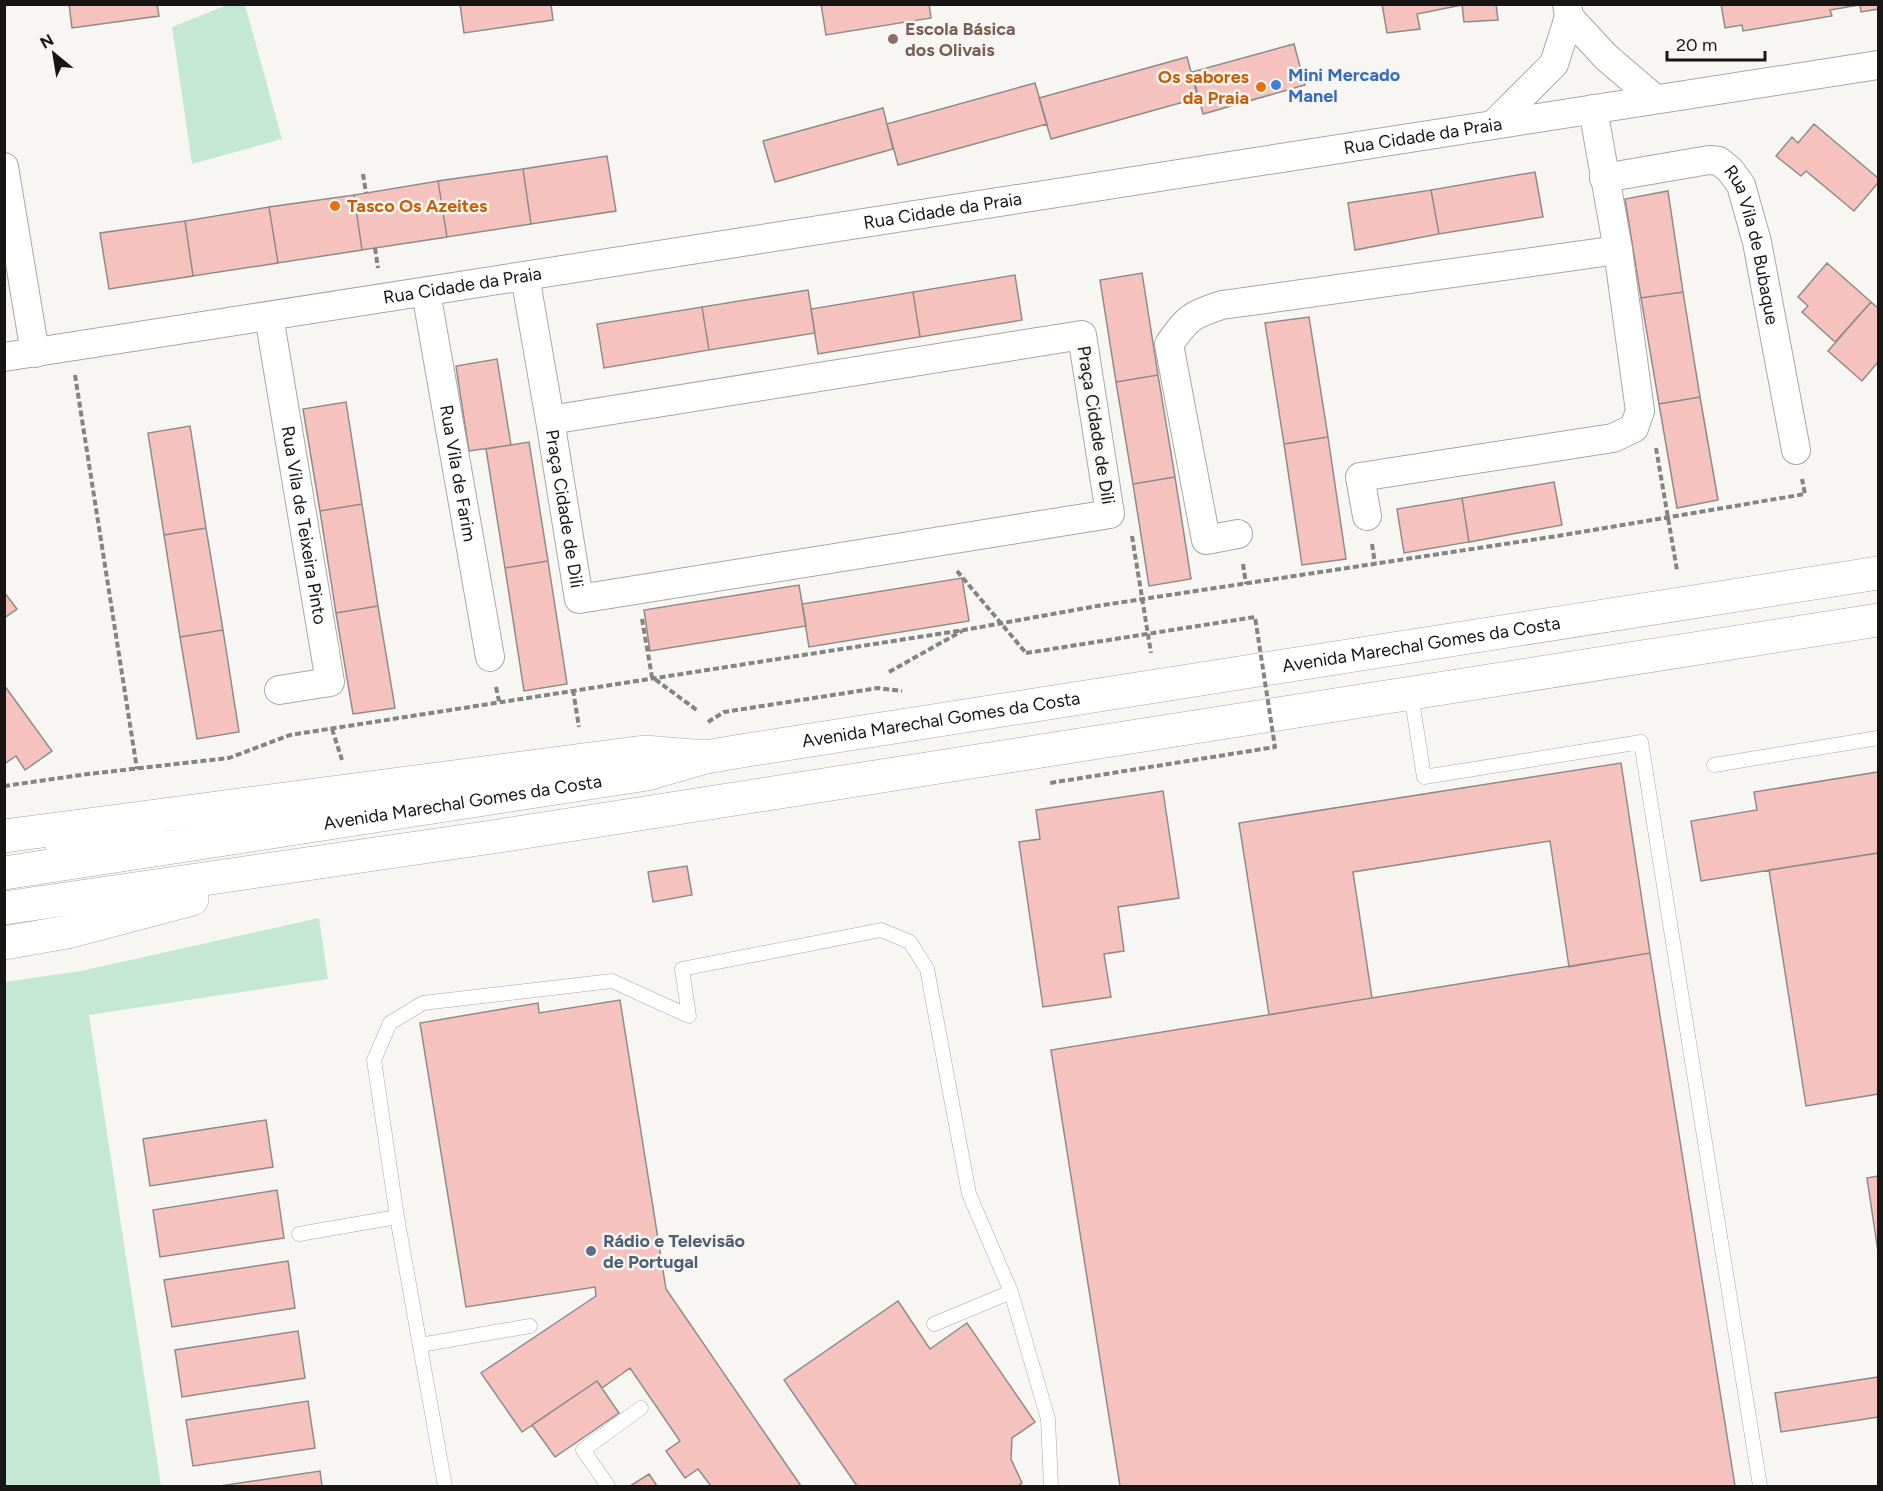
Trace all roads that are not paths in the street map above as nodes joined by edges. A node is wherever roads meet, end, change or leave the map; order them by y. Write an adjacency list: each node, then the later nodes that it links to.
1 (1568, 11): 3 (street); 5 (street)
2 (1878, 65): 3 (street, Rua Cidade da Praia)
3 (1655, 99): 4 (street, Rua Cidade da Praia)
4 (1593, 109): 5 (street, Rua Cidade da Praia); 7 (street)
5 (1494, 124): 9 (street, Rua Cidade da Praia)
6 (4, 167): 12 (street)
7 (1604, 178): 8 (street); 15 (street, Rua Vila de Bubaque)
8 (1618, 250): 16 (street); 17 (street)
9 (525, 276): 10 (street, Rua Cidade da Praia); 14 (street, Praça Cidade de Dili)
10 (426, 292): 11 (street, Rua Cidade da Praia); 20 (street, Rua Vila de Farim)
11 (269, 316): 12 (street, Rua Cidade da Praia); 21 (street, Rua Vila de Teixeira Pinto)
12 (35, 352): 13 (street, Rua Cidade da Praia)
13 (4, 357)
14 (550, 420): 14 (street, Praça Cidade de Dili)
15 (1796, 450)
16 (1367, 516)
17 (1238, 534)
18 (1878, 573): 24 (main road, Avenida Marechal Gomes da Costa)
19 (1870, 626): 22 (main road, Avenida Marechal Gomes da Costa)
20 (490, 657)
21 (279, 690)
22 (1411, 694): 28 (main road, Avenida Marechal Gomes da Costa); 42 (lane)
23 (1878, 738): 25 (lane)
24 (706, 757): 26 (main road); 27 (main road, Avenida Marechal Gomes da Costa)
25 (1714, 765)
26 (4, 837): 27 (main road)
27 (164, 848): 29 (main road, Avenida Marechal Gomes da Costa)
28 (325, 863): 30 (main road, Avenida Marechal Gomes da Costa); 31 (main road)
29 (4, 873)
30 (4, 908)
31 (4, 943)
32 (397, 1217): 33 (lane); 34 (lane); 37 (lane)
33 (299, 1234)
34 (1011, 1292): 35 (lane); 41 (lane)
35 (934, 1324)
36 (530, 1326): 37 (lane)
37 (420, 1345): 39 (lane)
38 (641, 1408): 40 (lane)
39 (445, 1486)
40 (608, 1486)
41 (1051, 1486)
42 (1760, 1486)

